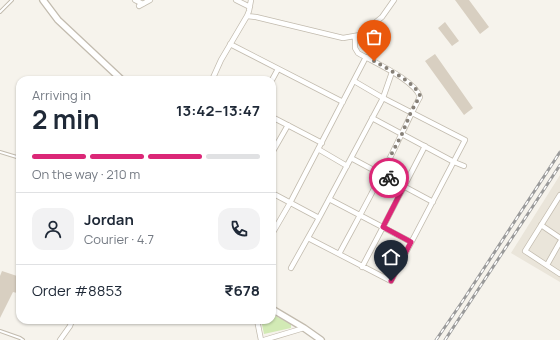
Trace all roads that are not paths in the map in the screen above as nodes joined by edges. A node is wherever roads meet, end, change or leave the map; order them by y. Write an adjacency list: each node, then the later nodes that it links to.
1 (12, 0): 9 (lane)
2 (43, 0): 16 (street)
3 (135, 0): 4 (street)
4 (150, 0)
5 (236, 0): 8 (street)
6 (251, 0): 8 (street)
7 (394, 0): 11 (street)
8 (250, 7): 10 (street)
9 (0, 12)
10 (247, 16): 11 (street); 12 (street)
11 (355, 36): 13 (street)
12 (230, 44): 14 (street); 17 (street)
13 (366, 57): 15 (street); 19 (street)
14 (278, 68): 18 (street); 21 (street)
15 (392, 72): 20 (street); 22 (street)
16 (118, 76)
17 (214, 76)
18 (274, 76)
19 (354, 81): 20 (street); 21 (street)
20 (383, 98): 22 (street); 23 (street)
21 (343, 102): 27 (street)
22 (411, 112): 26 (street); 34 (street)
23 (372, 118): 26 (street); 33 (street)
24 (276, 119): 25 (street)
25 (288, 125): 27 (street); 28 (street)
26 (402, 134): 29 (street); 37 (street)
27 (322, 143): 30 (street)
28 (276, 146)
29 (425, 146): 34 (street); 38 (street)
30 (318, 149): 35 (street); 43 (street)
31 (0, 152): 32 (lane)
32 (16, 157)
33 (351, 158): 35 (street); 37 (street)
34 (454, 162): 36 (street); 42 (street)
35 (347, 166): 41 (street)
36 (464, 166)
37 (381, 174): 38 (street); 45 (street)
38 (404, 186): 42 (street); 49 (street)
39 (276, 195): 43 (street)
40 (560, 196): 44 (street)
41 (329, 198): 45 (street); 46 (street)
42 (433, 202): 52 (street)
43 (290, 203): 46 (street); 48 (street)
44 (558, 204): 47 (street)
45 (360, 215): 49 (street); 54 (street)
46 (319, 218): 50 (street)
47 (541, 225): 51 (street); 55 (street)
48 (276, 227)
49 (383, 227): 52 (street); 56 (street)
50 (308, 238): 54 (street); 57 (street)
51 (560, 238)
52 (411, 242): 56 (street)
53 (560, 242): 55 (street)
54 (339, 254): 56 (street)
55 (547, 265): 58 (street)
56 (362, 267)
57 (291, 268)
58 (560, 274)
59 (276, 312): 62 (street)
60 (71, 324): 65 (street)
61 (258, 324): 66 (street)
62 (304, 328): 66 (street); 67 (street)
63 (0, 331): 64 (lane)
64 (23, 340)
65 (60, 340)
66 (263, 340)
67 (321, 340)

